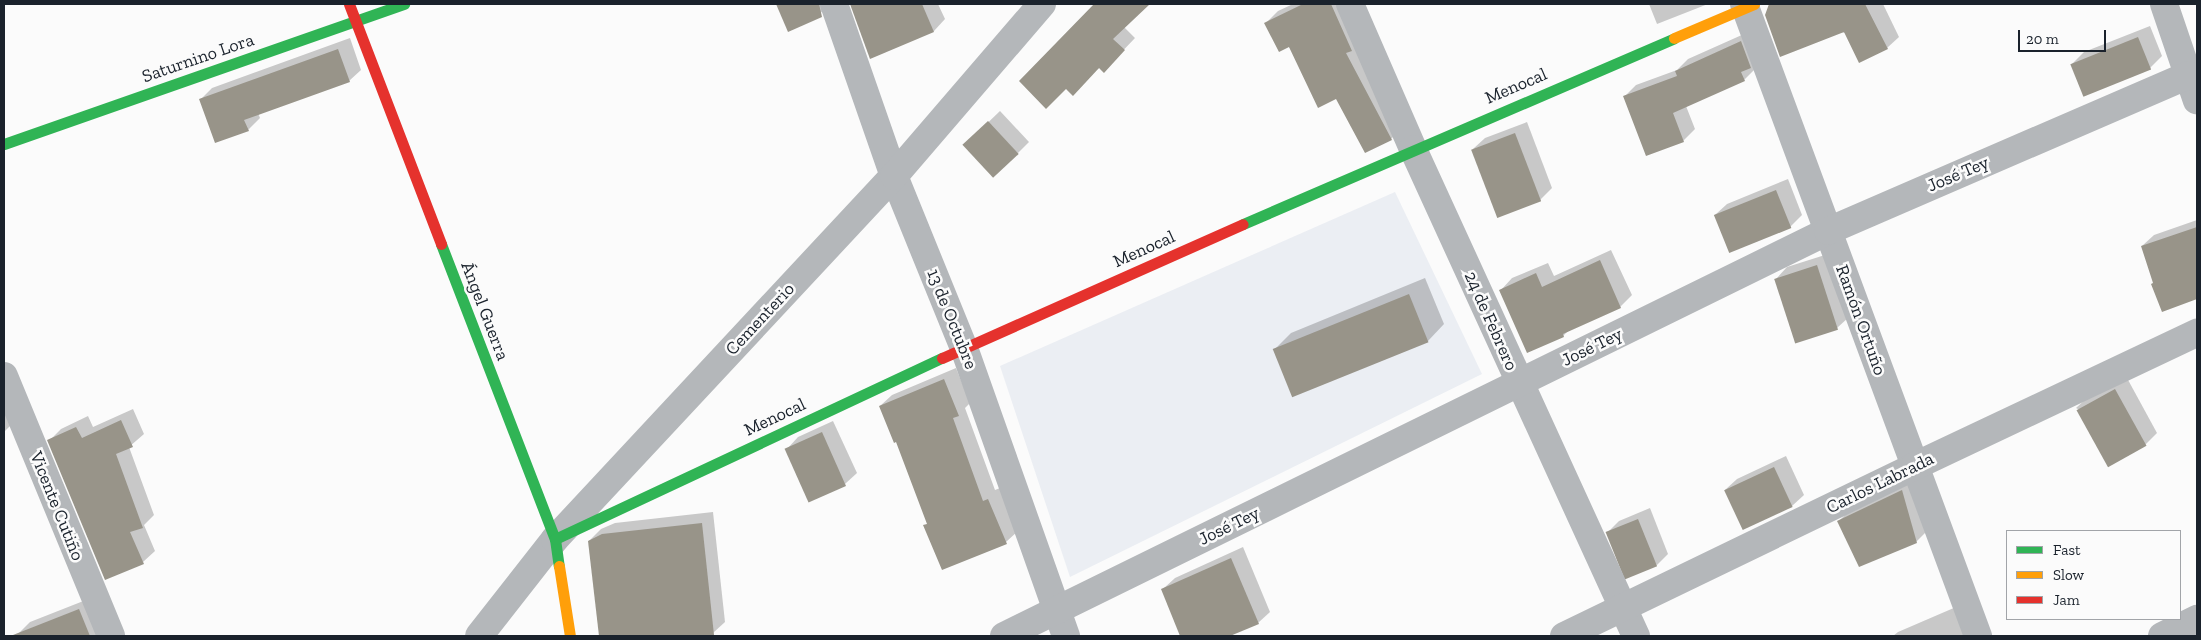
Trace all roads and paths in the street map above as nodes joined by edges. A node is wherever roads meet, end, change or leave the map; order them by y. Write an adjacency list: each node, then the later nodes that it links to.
1 (349, 4): 8 (street, Ángel Guerra)
2 (404, 4): 8 (street, Saturnino Lora)
3 (834, 4): 13 (street, 13 de Octubre)
4 (1042, 4): 13 (street, Cementerio)
5 (1350, 4): 12 (street, 24 de Febrero)
6 (2164, 4): 9 (street)
7 (1748, 5): 12 (street, Menocal); 14 (street, Ramón Ortuño)
8 (355, 21): 11 (street, Saturnino Lora); 20 (street, Ángel Guerra)
9 (2188, 74): 10 (street); 14 (street, José Tey)
10 (2197, 101)
11 (4, 144)
12 (1413, 149): 16 (street, Menocal); 18 (street, 24 de Febrero)
13 (894, 176): 16 (street, 13 de Octubre); 20 (street, Cementerio)
14 (1828, 230): 18 (street, José Tey); 19 (street, Ramón Ortuño)
15 (2197, 334): 19 (street, Carlos Labrada)
16 (964, 348): 20 (street, Menocal); 22 (street, 13 de Octubre)
17 (4, 376): 24 (street, Vicente Cutiño)
18 (1520, 383): 21 (street, 24 de Febrero); 22 (street, José Tey)
19 (1915, 466): 21 (street, Carlos Labrada); 31 (street, Ramón Ortuño)
20 (555, 539): 25 (street, Cementerio); 26 (street, Ángel Guerra)
21 (1622, 607): 29 (street, Carlos Labrada); 30 (street, 24 de Febrero)
22 (1056, 611): 27 (street, José Tey); 28 (street, 13 de Octubre)
23 (2197, 619): 32 (street)
24 (110, 636)
25 (479, 636)
26 (570, 636)
27 (1004, 636)
28 (1066, 636)
29 (1564, 636)
30 (1636, 636)
31 (1978, 636)
32 (2162, 636)

